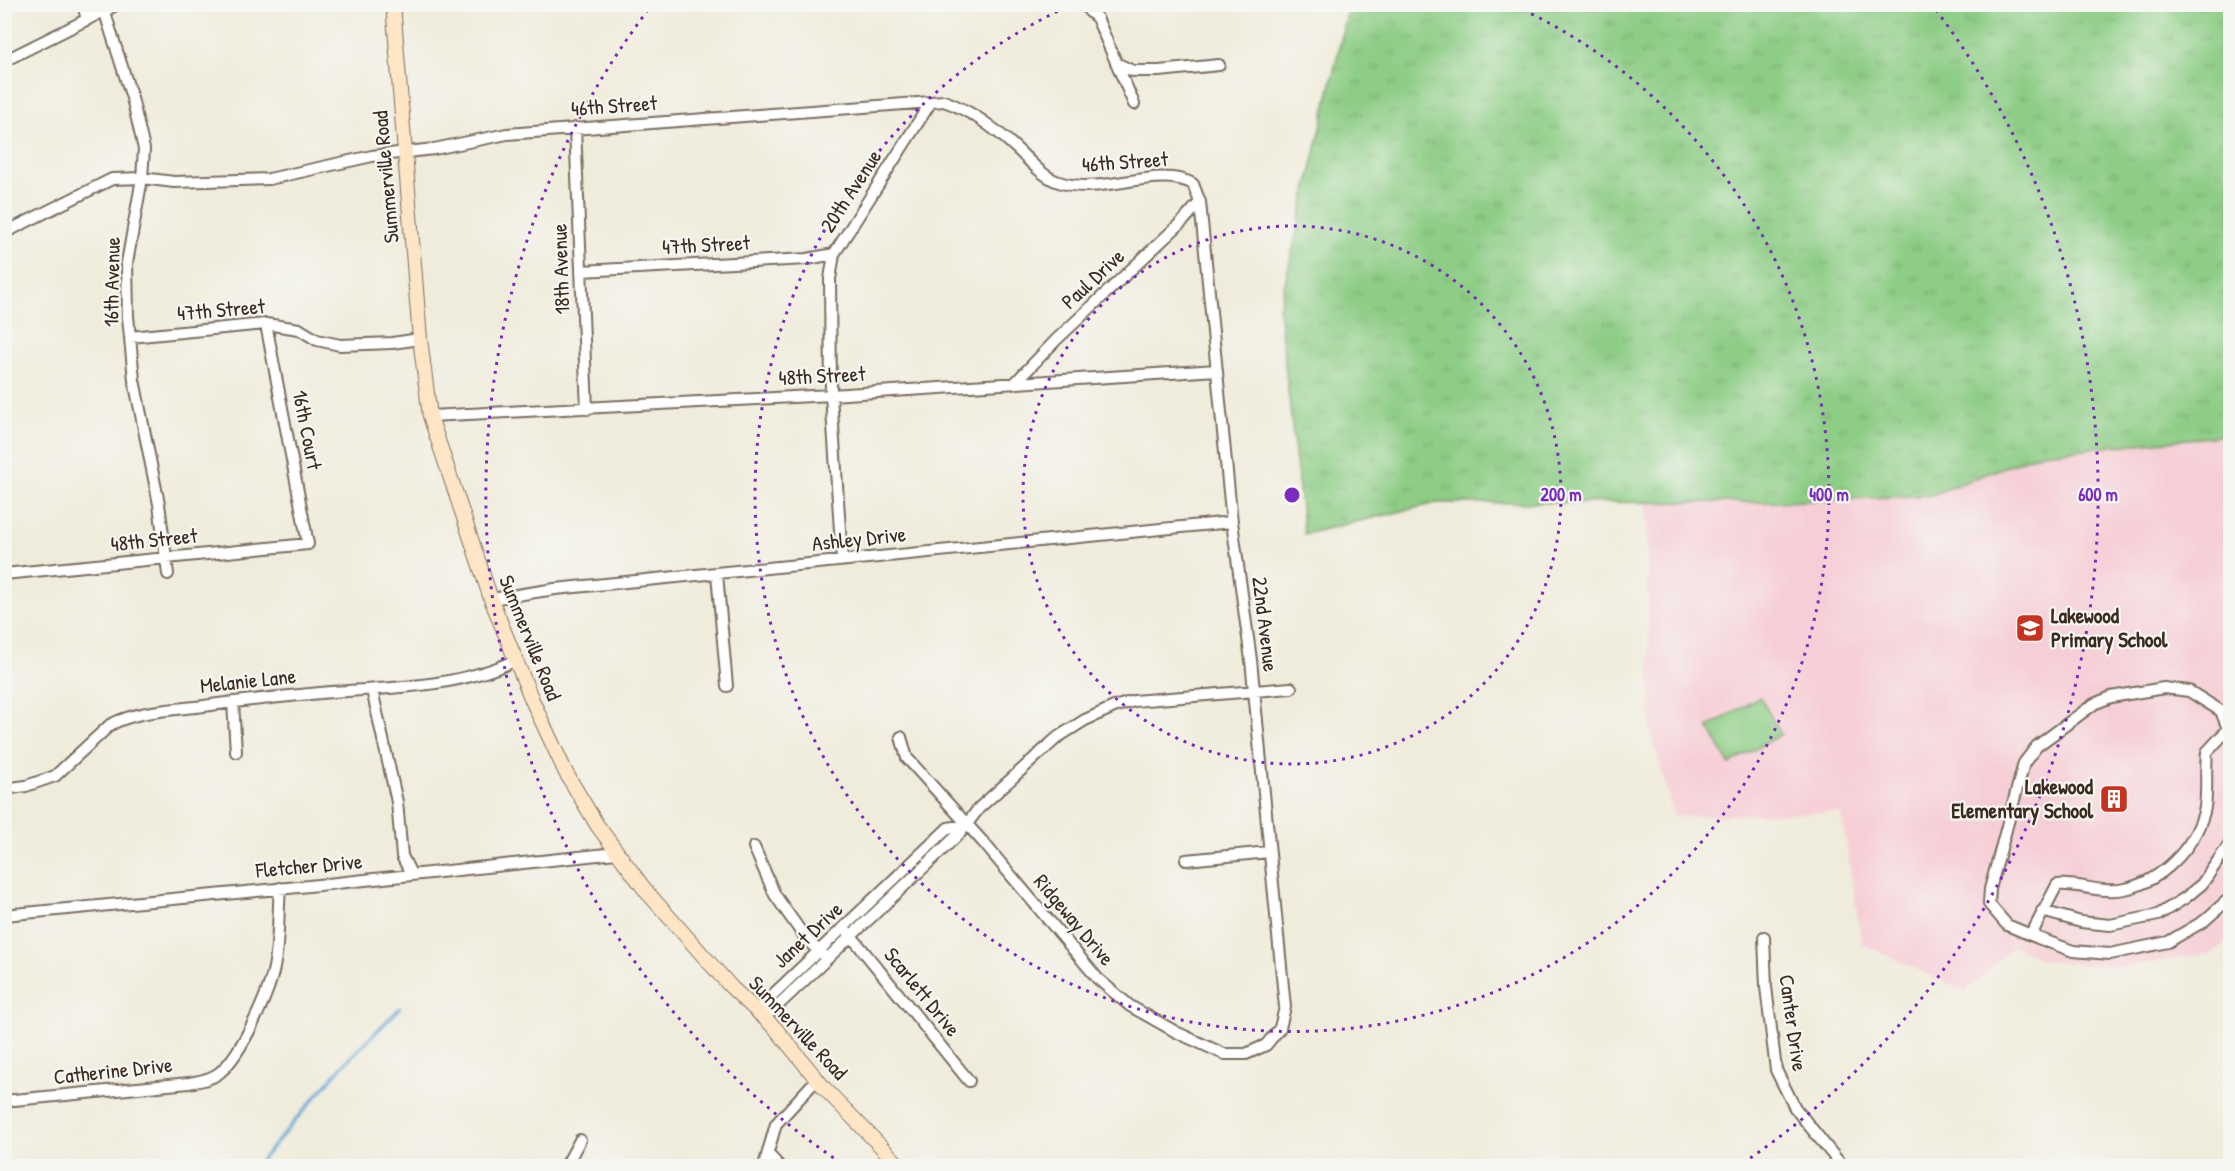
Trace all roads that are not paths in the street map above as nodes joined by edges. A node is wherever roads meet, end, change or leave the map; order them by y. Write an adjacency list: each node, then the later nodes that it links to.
1 (83, 4): 6 (street)
2 (118, 4): 5 (street)
3 (393, 4): 13 (main road, Summerville Road)
4 (1088, 4): 8 (street)
5 (104, 10): 6 (street); 14 (street, 16th Avenue)
6 (87, 20): 7 (street)
7 (4, 61)
8 (1116, 63): 9 (street); 11 (street)
9 (1219, 65)
10 (931, 102): 12 (street, 46th Street); 15 (street, 46th Street); 17 (street, 20th Avenue)
11 (1134, 104)
12 (575, 128): 13 (street, 46th Street); 18 (street, 18th Avenue)
13 (405, 153): 14 (street, 46th Street); 21 (main road, Summerville Road)
14 (142, 178): 16 (street, 46th Street); 20 (street, 16th Avenue)
15 (1200, 202): 22 (street, 22nd Avenue); 23 (street, Paul Drive)
16 (4, 233)
17 (834, 254): 18 (street, 47th Street); 24 (street, 20th Avenue)
18 (581, 271): 25 (street, 18th Avenue)
19 (266, 324): 20 (street, 47th Street); 21 (street, 47th Street); 28 (street, 16th Court)
20 (130, 337): 29 (street, 16th Avenue)
21 (420, 339): 26 (main road, Summerville Road)
22 (1217, 370): 23 (street, 48th Street); 27 (street, 22nd Avenue)
23 (1014, 384): 24 (street, 48th Street)
24 (831, 395): 25 (street, 48th Street); 30 (street, 20th Avenue)
25 (587, 409): 26 (street, 48th Street)
26 (430, 416): 34 (main road, Summerville Road)
27 (1232, 522): 30 (street, Ashley Drive); 39 (street, 22nd Avenue)
28 (308, 544): 29 (street, 48th Street)
29 (166, 559): 31 (street, 48th Street); 32 (street, 16th Avenue)
30 (842, 560): 33 (street, Ashley Drive)
31 (4, 574)
32 (168, 574)
33 (717, 574): 34 (street, Ashley Drive); 36 (street)
34 (491, 599): 35 (main road, Summerville Road)
35 (516, 660): 38 (street, Melanie Lane); 49 (main road, Summerville Road)
36 (727, 686)
37 (1291, 688): 39 (street, Janet Drive)
38 (372, 690): 40 (street, Melanie Lane); 51 (street)
39 (1254, 692): 45 (street, Janet Drive); 48 (street, 22nd Avenue)
40 (233, 702): 43 (street); 44 (street, Melanie Lane)
41 (2230, 730): 54 (street); 57 (street)
42 (901, 737): 45 (street, Ridgeway Drive)
43 (236, 752)
44 (4, 789)
45 (967, 825): 56 (street, Janet Drive); 58 (street, Janet Drive); 63 (street, Ridgeway Drive)
46 (2230, 843): 54 (street)
47 (754, 847): 60 (street)
48 (1269, 852): 50 (street); 63 (street, 22nd Avenue)
49 (616, 853): 51 (street, Fletcher Drive); 62 (main road, Summerville Road)
50 (1186, 860)
51 (411, 874): 52 (street, Fletcher Drive)
52 (280, 888): 55 (street, Fletcher Drive); 66 (street, Catherine Drive)
53 (2230, 897): 57 (street)
54 (2042, 911): 57 (street)
55 (4, 915)
56 (844, 927): 58 (street, Scarlett Drive); 60 (street, Janet Drive)
57 (2031, 935)
58 (852, 936): 61 (street, Janet Drive); 65 (street, Scarlett Drive)
59 (1764, 937): 73 (street, Canter Drive)
60 (819, 951): 61 (street); 62 (street, Janet Drive)
61 (827, 960): 62 (street, Janet Drive)
62 (761, 1017): 64 (main road, Summerville Road)
63 (1266, 1045)
64 (817, 1079): 68 (street); 72 (main road, Summerville Road)
65 (969, 1081)
66 (4, 1101)
67 (580, 1140): 69 (street)
68 (768, 1154): 70 (street); 71 (street)
69 (566, 1167)
70 (764, 1167)
71 (779, 1167)
72 (900, 1167)
73 (1842, 1167)

